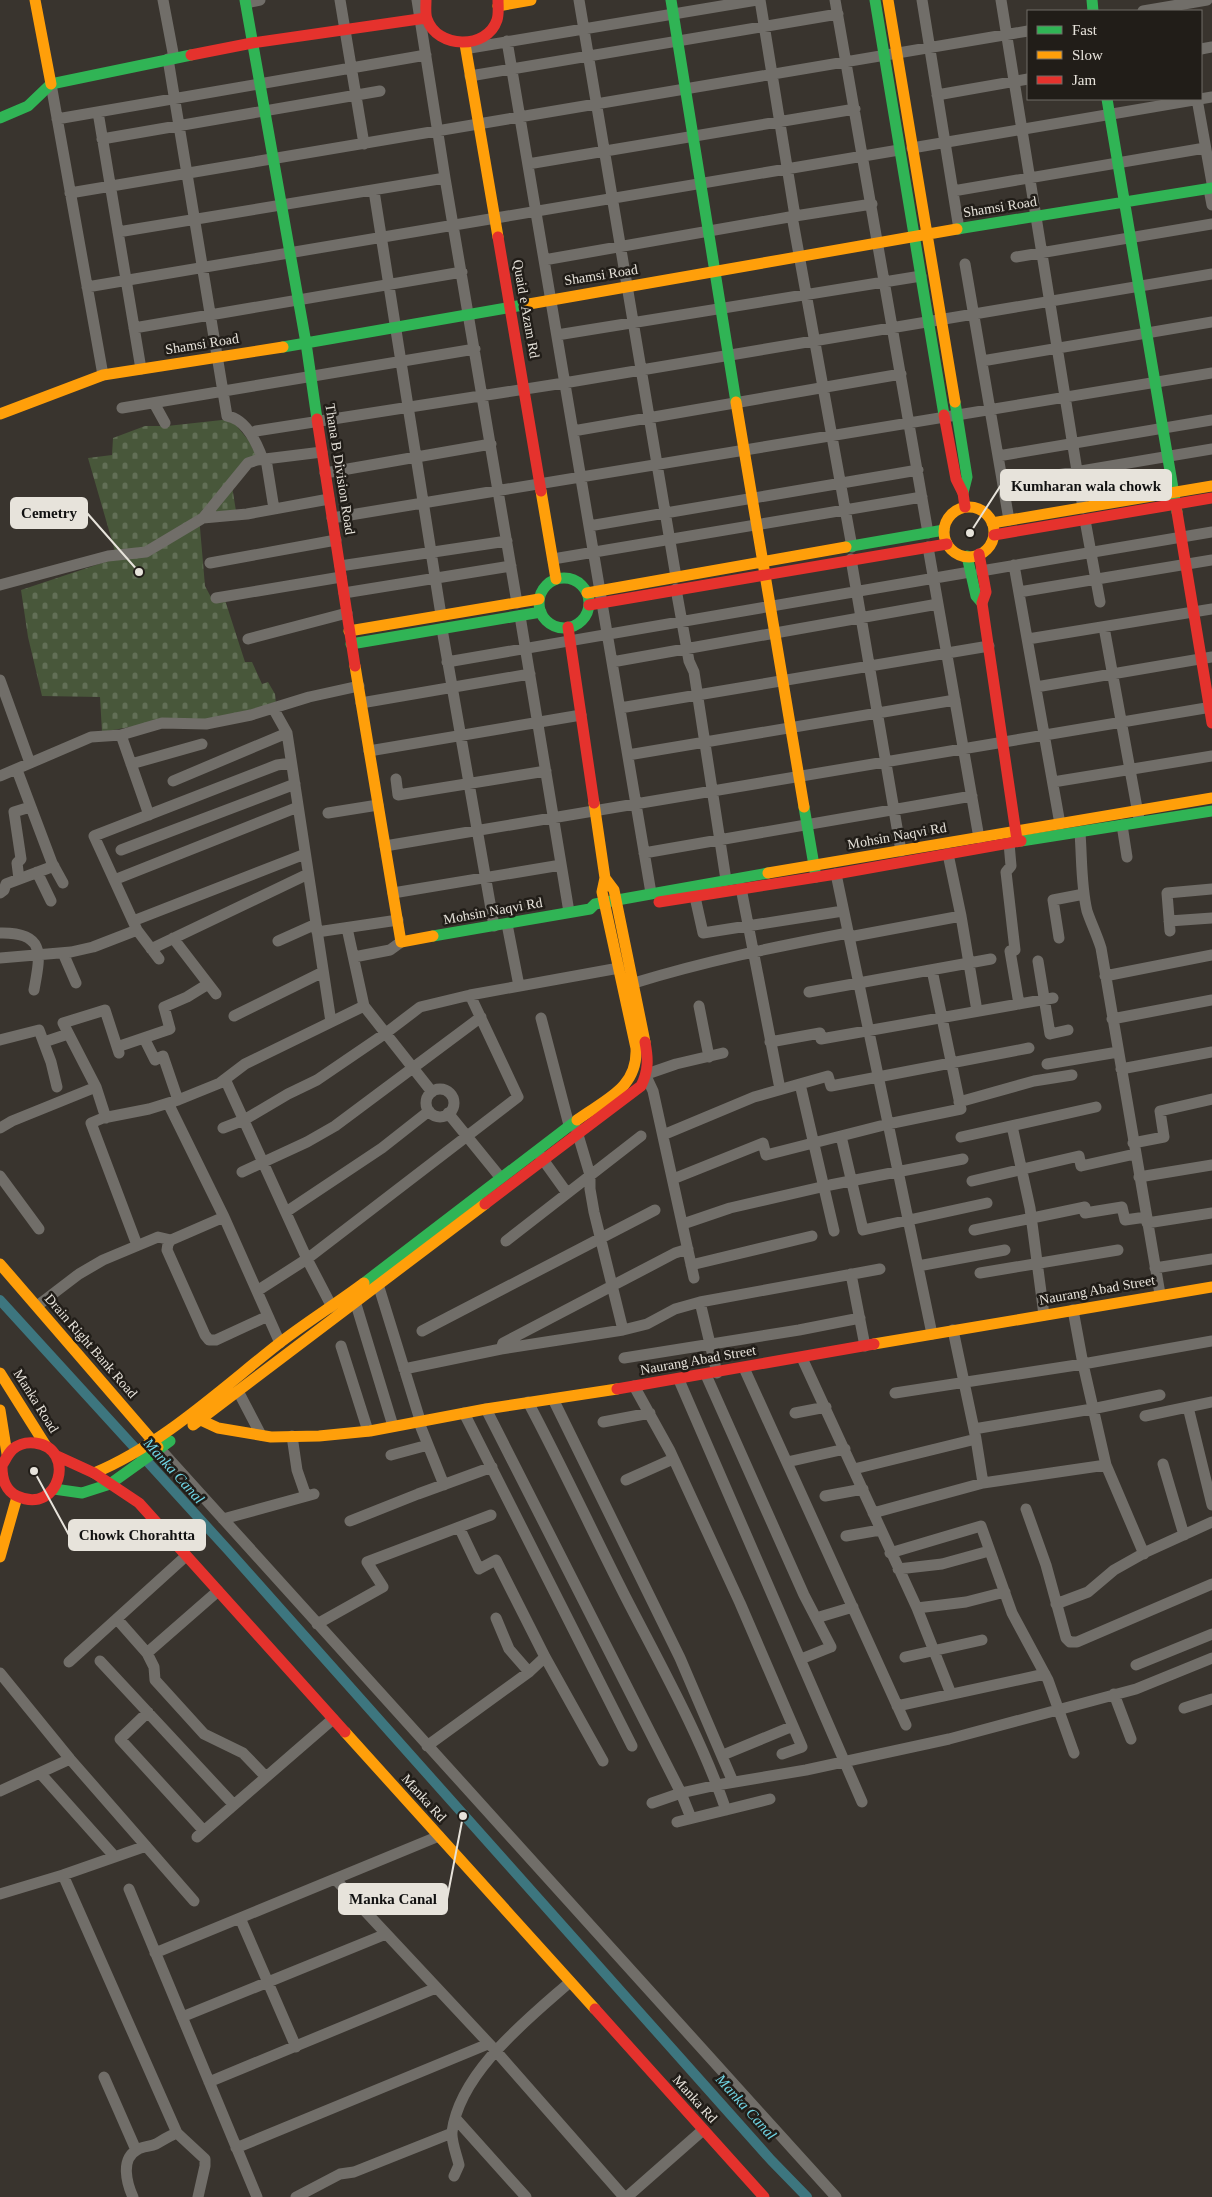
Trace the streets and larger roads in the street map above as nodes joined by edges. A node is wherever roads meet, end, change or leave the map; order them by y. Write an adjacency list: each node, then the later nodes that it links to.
1 (35, 0): 46 (street)
2 (163, 0): 38 (street)
3 (260, 0): 17 (street)
4 (340, 0): 26 (street)
5 (417, 0): 23 (street)
6 (426, 0): 23 (street)
7 (531, 0): 18 (street)
8 (579, 0): 25 (street)
9 (671, 0): 21 (street)
10 (758, 0): 21 (street); 24 (street)
11 (835, 0): 22 (street)
12 (875, 0): 37 (street)
13 (888, 0): 34 (street)
14 (922, 0): 33 (street)
15 (1001, 0): 28 (street)
16 (1207, 0): 19 (street)
17 (246, 1): 31 (street, Thana B Division Road)
18 (498, 3): 32 (street)
19 (1180, 5): 20 (street)
20 (1149, 10)
21 (673, 14): 25 (street); 30 (street)
22 (838, 14): 24 (street); 39 (street)
23 (423, 18): 26 (street); 32 (street); 35 (street)
24 (764, 26): 30 (street); 42 (street)
25 (583, 28): 29 (street); 36 (street)
26 (345, 30): 31 (street); 40 (street)
27 (1027, 31): 28 (street)
28 (1006, 35): 33 (street); 45 (street)
29 (507, 40): 32 (street); 41 (street)
30 (677, 41): 36 (street); 48 (street)
31 (252, 43): 38 (street); 47 (street, Thana B Division Road)
32 (465, 46): 43 (street, Quaid e Azam Rd)
33 (930, 48): 34 (street); 51 (street)
34 (896, 54): 37 (street); 73 (street)
35 (426, 55): 40 (street); 68 (street)
36 (588, 56): 41 (street); 56 (street)
37 (884, 56): 39 (street); 75 (street)
38 (171, 58): 46 (street); 52 (street)
39 (847, 63): 42 (street); 57 (street)
40 (351, 68): 47 (street); 50 (street)
41 (512, 69): 43 (street); 62 (street)
42 (772, 75): 48 (street); 64 (street)
43 (470, 76): 65 (street, Quaid e Azam Rd)
44 (1027, 79): 45 (street)
45 (1014, 82): 51 (street); 67 (street)
46 (51, 84): 61 (street); 63 (street)
47 (260, 84): 52 (street); 58 (street, Thana B Division Road)
48 (685, 90): 56 (street); 69 (street)
49 (380, 91): 50 (street)
50 (356, 95): 58 (street); 72 (street)
51 (937, 95): 71 (street)
52 (175, 98): 59 (street); 66 (street)
53 (1107, 100): 60 (street)
54 (1191, 100): 60 (street)
55 (1197, 100): 74 (street)
56 (596, 105): 62 (street); 76 (street)
57 (855, 109): 64 (street); 77 (street)
58 (264, 111): 66 (street); 78 (street, Thana B Division Road)
59 (98, 112): 63 (street); 70 (street)
60 (1110, 114): 67 (street); 79 (street)
61 (0, 118)
62 (520, 118): 65 (street); 80 (street)
63 (57, 119): 90 (street)
64 (780, 122): 69 (street); 81 (street)
65 (479, 124): 68 (street); 99 (street, Quaid e Azam Rd)
66 (180, 125): 70 (street); 82 (street)
67 (1022, 129): 71 (street); 84 (street)
68 (438, 131): 72 (street); 83 (street)
69 (693, 136): 76 (street); 85 (street)
70 (102, 139): 86 (street)
71 (945, 142): 73 (street); 89 (street)
72 (364, 144): 78 (street)
73 (912, 148): 106 (street)
74 (1205, 148): 79 (street); 87 (street)
75 (899, 150): 77 (street); 107 (street)
76 (604, 151): 80 (street); 91 (street)
77 (863, 156): 81 (street); 94 (street)
78 (273, 159): 82 (street); 93 (street, Thana B Division Road)
79 (1118, 163): 84 (street); 92 (street)
80 (528, 164): 96 (street)
81 (788, 168): 85 (street); 97 (street)
82 (187, 173): 86 (street); 100 (street)
83 (445, 178): 88 (street); 102 (street)
84 (1029, 178): 89 (street); 98 (street)
85 (700, 183): 91 (street); 104 (street)
86 (110, 186): 90 (street); 105 (street)
87 (1211, 187): 92 (street, Shamsi Road); 95 (street)
88 (374, 191): 93 (street); 108 (street)
89 (953, 191): 103 (street)
90 (70, 193): 128 (street)
91 (612, 198): 96 (street); 111 (street)
92 (1124, 203): 98 (street, Shamsi Road); 109 (street)
93 (281, 204): 100 (street); 112 (street, Thana B Division Road)
94 (872, 204): 97 (street); 110 (street)
95 (1212, 205)
96 (536, 211): 99 (street); 116 (street)
97 (794, 216): 104 (street); 114 (street)
98 (1036, 217): 103 (street, Shamsi Road); 113 (street)
99 (495, 218): 102 (street); 133 (street, Quaid e Azam Rd)
100 (195, 219): 105 (street); 118 (street)
101 (1212, 224): 109 (street)
102 (454, 225): 108 (street); 119 (street)
103 (959, 229): 106 (street, Shamsi Road)
104 (708, 231): 111 (street); 120 (street)
105 (118, 232): 123 (street)
106 (926, 234): 107 (street, Shamsi Road); 138 (street)
107 (913, 236): 110 (street, Shamsi Road); 122 (street)
108 (381, 237): 112 (street); 125 (street)
109 (1130, 238): 113 (street); 127 (street)
110 (878, 243): 114 (street, Shamsi Road); 124 (street)
111 (620, 246): 116 (street); 126 (street)
112 (290, 252): 118 (street); 131 (street, Thana B Division Road)
113 (1042, 253): 115 (street); 132 (street)
114 (799, 257): 120 (street, Shamsi Road); 129 (street)
115 (1016, 258)
116 (544, 260): 130 (street)
117 (965, 264): 136 (street)
118 (203, 267): 123 (street); 137 (street)
119 (462, 272): 125 (street); 135 (street)
120 (714, 272): 126 (street, Shamsi Road); 134 (street)
121 (1212, 274): 127 (street)
122 (921, 276): 124 (street); 139 (street)
123 (126, 280): 128 (street); 144 (street)
124 (885, 282): 129 (street); 143 (street)
125 (388, 285): 131 (street); 142 (street)
126 (627, 286): 130 (street, Shamsi Road); 141 (street)
127 (1138, 286): 132 (street); 145 (street)
128 (87, 287): 159 (street)
129 (806, 295): 134 (street); 147 (street)
130 (550, 299): 133 (street, Shamsi Road); 146 (street)
131 (298, 300): 137 (street); 148 (street, Thana B Division Road)
132 (1049, 301): 136 (street); 150 (street)
133 (511, 305): 135 (street, Shamsi Road); 164 (street, Quaid e Azam Rd)
134 (720, 309): 141 (street); 151 (street)
135 (469, 313): 142 (street, Shamsi Road); 149 (street)
136 (974, 313): 138 (street); 154 (street)
137 (211, 315): 144 (street); 152 (street)
138 (941, 319): 139 (street); 174 (street)
139 (928, 321): 143 (street); 174 (street)
140 (1212, 322): 145 (street)
141 (633, 323): 146 (street); 156 (street)
142 (395, 326): 148 (street, Shamsi Road); 153 (street)
143 (893, 327): 147 (street); 158 (street)
144 (134, 328): 155 (street)
145 (1146, 334): 150 (street); 161 (street)
146 (557, 335): 162 (street)
147 (814, 341): 151 (street); 163 (street)
148 (306, 343): 152 (street, Shamsi Road); 160 (street, Thana B Division Road)
149 (475, 349): 153 (street); 166 (street)
150 (1057, 349): 154 (street); 167 (street)
151 (728, 356): 156 (street); 169 (street)
152 (218, 357): 155 (street, Shamsi Road); 165 (street)
153 (400, 361): 160 (street); 171 (street)
154 (982, 361): 172 (street)
155 (141, 369): 159 (street, Shamsi Road)
156 (640, 369): 162 (street); 175 (street)
157 (1212, 372): 161 (street)
158 (901, 374): 163 (street); 179 (street)
159 (103, 375): 173 (street, Shamsi Road)
160 (311, 376): 165 (street); 178 (street, Thana B Division Road)
161 (1154, 382): 167 (street); 180 (street)
162 (564, 384): 164 (street); 181 (street)
163 (824, 388): 169 (street); 183 (street)
164 (525, 389): 166 (street); 199 (street, Quaid e Azam Rd)
165 (223, 391): 168 (street); 182 (street)
166 (483, 396): 171 (street); 184 (street)
167 (1065, 397): 172 (street); 185 (street)
168 (154, 403): 170 (street); 177 (street)
169 (736, 403): 175 (street); 187 (street)
170 (122, 408)
171 (408, 408): 178 (street); 191 (street)
172 (990, 410): 174 (street); 189 (street)
173 (0, 414)
174 (951, 417): 179 (street); 209 (street)
175 (649, 418): 181 (street); 193 (street)
176 (1212, 420): 180 (street)
177 (165, 423)
178 (318, 423): 182 (street); 188 (street, Thana B Division Road)
179 (910, 423): 183 (street); 194 (street)
180 (1162, 429): 185 (street); 190 (street)
181 (573, 431): 197 (street)
182 (251, 434): 192 (street)
183 (832, 436): 187 (street); 198 (street)
184 (491, 444): 191 (street); 202 (street)
185 (1072, 444): 189 (street); 195 (street)
186 (1212, 449): 190 (street)
187 (744, 450): 193 (street); 204 (street)
188 (322, 452): 192 (street); 196 (street, Thana B Division Road)
189 (998, 456): 200 (street)
190 (1167, 456): 195 (street); 205 (street)
191 (416, 458): 196 (street); 208 (street)
192 (265, 459): 211 (street); 214 (street)
193 (657, 465): 197 (street); 213 (street)
194 (918, 470): 198 (street); 203 (street)
195 (1077, 471): 200 (street); 210 (street)
196 (325, 473): 207 (street, Thana B Division Road)
197 (581, 477): 199 (street); 220 (street)
198 (841, 483): 204 (street); 212 (street)
199 (541, 484): 202 (street); 236 (street, Quaid e Azam Rd)
200 (1003, 484): 216 (street)
201 (1212, 486): 205 (street)
202 (499, 491): 208 (street); 228 (street)
203 (922, 497): 212 (street); 223 (street)
204 (752, 498): 213 (street); 219 (street)
205 (1174, 498): 206 (street); 210 (street); 217 (street); 225 (street)
206 (1212, 498)
207 (330, 499): 211 (street); 215 (street, Thana B Division Road)
208 (423, 504): 215 (street); 232 (street)
209 (965, 508): 218 (street); 221 (street)
210 (1083, 508): 216 (street)
211 (274, 509): 214 (street)
212 (846, 510): 219 (street); 230 (street)
213 (665, 513): 220 (street); 227 (street)
214 (204, 518): 251 (street)
215 (332, 518): 226 (street, Thana B Division Road)
216 (1009, 520): 218 (street)
217 (1085, 520): 224 (street); 234 (street)
218 (992, 523): 224 (street)
219 (756, 525): 227 (street); 243 (street)
220 (589, 526): 233 (street)
221 (944, 530): 223 (street); 229 (street)
222 (1212, 532): 225 (street)
223 (928, 533): 230 (street)
224 (994, 535): 235 (street)
225 (1181, 537): 234 (street); 240 (street)
226 (336, 540): 239 (street); 244 (street, Thana B Division Road)
227 (669, 540): 233 (street); 250 (street)
228 (507, 541): 232 (street); 242 (street)
229 (947, 544): 231 (street); 235 (street)
230 (852, 547): 243 (street)
231 (928, 547): 237 (street); 248 (street)
232 (431, 552): 244 (street); 246 (street)
233 (593, 552): 236 (street); 256 (street)
234 (1091, 552): 241 (street); 249 (street)
235 (973, 555): 245 (street)
236 (553, 559): 247 (street, Quaid e Azam Rd)
237 (851, 559): 243 (street); 252 (street)
238 (1212, 560): 240 (street)
239 (210, 562)
240 (1186, 564): 249 (street); 266 (street)
241 (1014, 565): 245 (street); 253 (street)
242 (511, 566): 246 (street); 260 (street)
243 (764, 568): 250 (street); 263 (street)
244 (340, 571): 254 (street, Thana B Division Road); 257 (street)
245 (976, 572): 248 (street); 282 (street)
246 (435, 578): 254 (street); 268 (street)
247 (556, 579): 255 (street); 258 (street)
248 (934, 579): 252 (street); 261 (street)
249 (1096, 579): 253 (street); 259 (street)
250 (676, 583): 256 (street); 271 (street)
251 (0, 584)
252 (857, 592): 263 (street); 270 (street)
253 (1019, 592): 279 (street)
254 (344, 593): 267 (street, Thana B Division Road)
255 (586, 593): 256 (street); 262 (street)
256 (601, 596): 262 (street); 277 (street)
257 (216, 598)
258 (539, 599): 260 (street); 265 (street)
259 (1100, 602)
260 (518, 603): 268 (street)
261 (938, 604): 270 (street); 285 (street)
262 (588, 605): 272 (street)
263 (770, 607): 271 (street); 276 (street)
264 (1212, 610): 266 (street)
265 (541, 612): 269 (street); 272 (street)
266 (1194, 612): 273 (street); 286 (street)
267 (347, 613): 275 (street, Thana B Division Road); 278 (street)
268 (441, 616): 275 (street)
269 (520, 616): 274 (street); 283 (street)
270 (861, 618): 276 (street); 289 (street)
271 (682, 622): 277 (street); 284 (street)
272 (568, 627): 280 (street)
273 (1104, 627): 279 (street); 291 (street)
274 (442, 629): 281 (street); 287 (street)
275 (350, 631): 281 (street, Thana B Division Road)
276 (775, 634): 284 (street); 293 (street)
277 (607, 635): 280 (street); 288 (street)
278 (248, 640)
279 (1028, 640): 296 (street)
280 (570, 641): 283 (street); 304 (street)
281 (352, 644): 294 (street, Thana B Division Road)
282 (989, 646): 285 (street); 314 (street)
283 (526, 648): 287 (street); 290 (street)
284 (687, 649): 288 (street); 297 (street)
285 (947, 653): 289 (street); 298 (street)
286 (1207, 658): 291 (street); 300 (street)
287 (447, 662): 295 (street)
288 (612, 662): 302 (street)
289 (870, 666): 293 (street); 303 (street)
290 (530, 674): 295 (street); 306 (street)
291 (1112, 674): 296 (street); 305 (street)
292 (0, 680): 321 (street)
293 (783, 681): 297 (street); 308 (street)
294 (358, 686): 299 (street, Thana B Division Road); 301 (street)
295 (452, 687): 299 (street); 312 (street)
296 (1036, 687): 311 (street)
297 (698, 695): 302 (street); 313 (street)
298 (955, 700): 303 (street); 316 (street)
299 (361, 703): 317 (street, Thana B Division Road)
300 (1211, 707): 305 (street); 307 (street)
301 (273, 708): 309 (street); 310 (street)
302 (620, 708): 318 (street)
303 (878, 714): 308 (street); 320 (street)
304 (581, 715): 306 (street); 342 (street)
305 (1121, 722): 311 (street); 325 (street)
306 (538, 723): 312 (street); 326 (street)
307 (1212, 723)
308 (791, 728): 313 (street); 328 (street)
309 (287, 733): 322 (street); 330 (street)
310 (121, 735): 321 (street); 323 (street)
311 (1044, 735): 314 (street); 331 (street)
312 (461, 736): 317 (street); 332 (street)
313 (705, 742): 318 (street); 334 (street)
314 (1003, 742): 316 (street); 355 (street)
315 (202, 744): 323 (street)
316 (964, 748): 320 (street); 335 (street)
317 (369, 751): 338 (street, Thana B Division Road)
318 (628, 756): 337 (street)
319 (1212, 756): 325 (street)
320 (886, 761): 328 (street); 341 (street)
321 (30, 763): 324 (street)
322 (292, 763): 333 (street); 346 (street)
323 (131, 764): 346 (street)
324 (17, 770): 327 (street); 339 (street)
325 (1130, 770): 331 (street); 343 (street)
326 (546, 771): 332 (street); 347 (street)
327 (0, 776)
328 (799, 776): 334 (street); 349 (street)
329 (396, 779): 332 (street)
330 (173, 781)
331 (1053, 782): 350 (street)
332 (469, 783): 352 (street)
333 (295, 784): 340 (street); 358 (street)
334 (712, 791): 337 (street); 356 (street)
335 (972, 796): 341 (street); 354 (street)
336 (1212, 798): 343 (street, Mohsin Naqvi Rd)
337 (636, 804): 342 (street); 360 (street)
338 (378, 805): 345 (street); 357 (street, Thana B Division Road)
339 (30, 807): 365 (street); 372 (street)
340 (298, 808): 361 (street); 373 (street)
341 (894, 809): 349 (street); 359 (street)
342 (595, 810): 347 (street); 371 (street)
343 (1137, 811): 348 (street); 350 (street, Mohsin Naqvi Rd)
344 (1212, 811): 348 (street, Mohsin Naqvi Rd)
345 (328, 813)
346 (148, 815): 373 (street)
347 (553, 817): 352 (street); 364 (street)
348 (1139, 823): 351 (street, Mohsin Naqvi Rd)
349 (807, 824): 356 (street); 366 (street)
350 (1060, 824): 355 (street, Mohsin Naqvi Rd)
351 (1122, 826): 353 (street, Mohsin Naqvi Rd); 363 (street)
352 (478, 830): 357 (street); 370 (street)
353 (1080, 833): 355 (street, Mohsin Naqvi Rd); 381 (street)
354 (979, 838): 355 (street, Mohsin Naqvi Rd); 359 (street, Mohsin Naqvi Rd)
355 (1014, 839): 362 (street, Mohsin Naqvi Rd); 429 (street)
356 (720, 840): 360 (street); 374 (street)
357 (385, 846): 379 (street, Thana B Division Road)
358 (121, 850)
359 (901, 851): 366 (street, Mohsin Naqvi Rd)
360 (644, 853): 380 (street)
361 (305, 854): 368 (street); 392 (street)
362 (948, 854): 369 (street, Mohsin Naqvi Rd); 388 (street)
363 (1127, 857)
364 (561, 865): 370 (street); 387 (street)
365 (54, 866): 367 (street); 375 (street)
366 (815, 871): 369 (street, Mohsin Naqvi Rd); 374 (street, Mohsin Naqvi Rd); 377 (street, Mohsin Naqvi Rd)
367 (37, 872): 372 (street); 383 (street)
368 (308, 874): 395 (street); 399 (street)
369 (836, 874): 386 (street)
370 (486, 878): 379 (street); 394 (street)
371 (605, 878): 384 (street); 385 (street)
372 (19, 879): 376 (street)
373 (114, 880): 392 (street)
374 (726, 880): 380 (street, Mohsin Naqvi Rd)
375 (63, 882)
376 (2, 885)
377 (741, 888): 382 (street, Mohsin Naqvi Rd); 393 (street)
378 (1212, 888): 389 (street)
379 (393, 893): 390 (street, Thana B Division Road)
380 (651, 893): 384 (street, Mohsin Naqvi Rd)
381 (1084, 894): 400 (street); 417 (street)
382 (695, 896): 384 (street, Mohsin Naqvi Rd); 393 (street)
383 (50, 901)
384 (618, 905): 385 (street, Mohsin Naqvi Rd); 419 (street)
385 (606, 907): 387 (street, Mohsin Naqvi Rd); 414 (street)
386 (843, 911): 393 (street); 398 (street)
387 (569, 912): 391 (street, Mohsin Naqvi Rd)
388 (961, 916): 398 (street); 413 (street)
389 (1212, 918)
390 (398, 920): 396 (street); 402 (street, Thana B Division Road)
391 (507, 924): 394 (street, Mohsin Naqvi Rd); 422 (street)
392 (135, 925): 403 (street); 405 (street)
393 (749, 925): 404 (street)
394 (494, 926): 402 (street, Mohsin Naqvi Rd)
395 (316, 928): 396 (street); 401 (street); 416 (street)
396 (347, 928): 408 (street)
397 (0, 934): 407 (street)
398 (848, 935): 404 (street); 420 (street)
399 (173, 938): 403 (street); 421 (street)
400 (1059, 938)
401 (278, 941)
402 (401, 942): 408 (street)
403 (151, 949): 410 (street)
404 (753, 950): 419 (street); 446 (street)
405 (63, 953): 407 (street); 418 (street)
406 (1212, 955): 417 (street)
407 (40, 956): 409 (street); 423 (street)
408 (354, 957): 430 (street)
409 (0, 958)
410 (159, 959)
411 (991, 960): 413 (street)
412 (1038, 961): 427 (street)
413 (968, 964): 415 (street); 432 (street)
414 (619, 968): 422 (street); 473 (street)
415 (932, 970): 420 (street); 436 (street)
416 (323, 972): 433 (street); 438 (street)
417 (1105, 976): 437 (street)
418 (76, 983)
419 (634, 983): 456 (street)
420 (858, 983): 424 (street); 440 (street)
421 (208, 984): 425 (street); 443 (street)
422 (519, 986): 426 (street)
423 (34, 990)
424 (809, 992)
425 (216, 994)
426 (470, 995): 434 (street); 441 (street)
427 (1049, 999): 429 (street); 439 (street)
428 (1212, 1000): 437 (street)
429 (1019, 1004): 432 (street)
430 (364, 1006): 438 (street); 441 (street)
431 (699, 1006): 451 (street)
432 (977, 1011): 436 (street)
433 (234, 1016)
434 (481, 1017): 454 (street); 482 (street)
435 (540, 1018): 473 (street)
436 (943, 1018): 440 (street); 452 (street)
437 (1112, 1019): 448 (street)
438 (330, 1022): 459 (street)
439 (1068, 1030)
440 (868, 1031): 446 (street); 458 (street)
441 (386, 1033): 454 (street); 472 (street)
442 (68, 1034): 443 (street); 445 (street); 462 (street)
443 (144, 1038): 466 (street)
444 (0, 1040): 445 (street)
445 (44, 1042): 461 (street)
446 (770, 1042): 463 (street)
447 (1030, 1048): 452 (street)
448 (1118, 1052): 453 (street); 455 (street)
449 (1212, 1052): 455 (street)
450 (723, 1054): 451 (street)
451 (709, 1057): 456 (street)
452 (952, 1063): 458 (street); 467 (street)
453 (1047, 1064)
454 (414, 1067): 464 (street); 488 (street)
455 (1121, 1069): 485 (street)
456 (646, 1075): 478 (street); 479 (street)
457 (1072, 1075): 467 (street)
458 (878, 1078): 460 (street); 474 (street)
459 (225, 1079): 466 (street); 472 (street)
460 (800, 1084): 463 (street); 484 (street)
461 (57, 1087)
462 (96, 1087): 471 (street); 476 (street)
463 (780, 1089): 479 (street)
464 (432, 1092): 469 (street); 470 (street)
465 (1212, 1099): 485 (street)
466 (173, 1102): 471 (street); 506 (street)
467 (959, 1102): 474 (street)
468 (1096, 1107): 475 (street)
469 (429, 1111): 470 (street); 504 (street)
470 (448, 1114): 482 (street)
471 (106, 1118): 518 (street)
472 (244, 1120): 477 (street); 488 (street)
473 (572, 1123): 478 (street); 486 (street)
474 (888, 1124): 481 (street); 492 (street)
475 (1012, 1126): 483 (street); 490 (street)
476 (0, 1128)
477 (223, 1128)
478 (578, 1134): 486 (street); 493 (street)
479 (663, 1135): 497 (street)
480 (641, 1136): 493 (street)
481 (841, 1136): 484 (street); 498 (street)
482 (468, 1137): 495 (street); 522 (street)
483 (961, 1137)
484 (812, 1143): 497 (street); 500 (street)
485 (1134, 1148): 490 (street); 496 (street)
486 (539, 1155): 495 (street); 501 (street); 533 (street)
487 (963, 1159): 492 (street)
488 (264, 1162): 491 (street); 504 (street)
489 (1212, 1165): 496 (street)
490 (1022, 1170): 499 (street); 507 (street)
491 (242, 1172)
492 (898, 1172): 498 (street); 508 (street)
493 (590, 1175): 501 (street); 515 (street)
494 (0, 1176): 511 (street)
495 (500, 1177): 541 (street)
496 (1139, 1177): 509 (street)
497 (673, 1179): 510 (street)
498 (851, 1181): 500 (street); 508 (street)
499 (972, 1181)
500 (823, 1187): 510 (street); 513 (street)
501 (567, 1194): 517 (street)
502 (987, 1203): 508 (street)
503 (656, 1210): 515 (street)
504 (286, 1212): 522 (street)
505 (1212, 1213): 509 (street)
506 (224, 1217): 516 (street); 536 (street)
507 (1031, 1218): 509 (street); 512 (street); 525 (street)
508 (908, 1220): 527 (street)
509 (1147, 1220): 528 (street)
510 (683, 1224): 519 (street)
511 (39, 1230)
512 (974, 1230)
513 (834, 1231)
514 (812, 1236): 526 (street)
515 (601, 1239): 534 (street); 548 (street)
516 (171, 1240): 518 (street); 544 (street)
517 (506, 1241)
518 (137, 1245): 540 (street)
519 (688, 1250): 526 (street); 534 (street)
520 (1005, 1250): 527 (street)
521 (1118, 1250): 525 (street)
522 (307, 1259): 536 (street); 541 (street)
523 (1212, 1259): 528 (street)
524 (0, 1264): 540 (street, Drain Right Bank Road)
525 (1037, 1264): 530 (street); 543 (street)
526 (691, 1265): 532 (street)
527 (918, 1266): 549 (street)
528 (1155, 1268): 537 (street)
529 (880, 1269): 531 (street)
530 (980, 1273)
531 (851, 1274): 539 (street); 545 (street)
532 (694, 1278)
533 (378, 1284): 538 (street); 560 (street)
534 (612, 1286): 546 (street); 555 (street)
535 (1212, 1287): 537 (street, Naurang Abad Street)
536 (257, 1291): 544 (street)
537 (1160, 1294): 542 (street, Naurang Abad Street)
538 (355, 1301): 566 (street); 584 (street)
539 (700, 1302): 546 (street); 552 (street)
540 (37, 1306): 591 (street, Drain Right Bank Road)
541 (332, 1307): 551 (street)
542 (1073, 1310): 543 (street, Naurang Abad Street); 558 (street)
543 (1044, 1315): 547 (street, Naurang Abad Street)
544 (268, 1316): 551 (street)
545 (860, 1318): 552 (street); 554 (street)
546 (622, 1330): 555 (street)
547 (953, 1330): 549 (street, Naurang Abad Street); 564 (street)
548 (422, 1331)
549 (932, 1334): 554 (street, Naurang Abad Street)
550 (1212, 1342): 558 (street)
551 (280, 1343): 581 (street)
552 (710, 1344): 556 (street); 562 (street)
553 (341, 1346): 585 (street)
554 (865, 1346): 557 (street, Naurang Abad Street)
555 (502, 1349): 560 (street)
556 (624, 1358)
557 (802, 1358): 559 (street, Naurang Abad Street); 574 (street)
558 (1083, 1364): 564 (street); 575 (street)
559 (744, 1368): 562 (street, Naurang Abad Street); 597 (street)
560 (404, 1369): 582 (street)
561 (0, 1373): 590 (street, Manka Road)
562 (712, 1374): 563 (street, Naurang Abad Street); 637 (street)
563 (679, 1380): 565 (street, Naurang Abad Street); 647 (street)
564 (964, 1382): 567 (street); 586 (street)
565 (634, 1386): 569 (street, Naurang Abad Street); 578 (street)
566 (238, 1391): 581 (street); 587 (street)
567 (895, 1393)
568 (1160, 1395): 575 (street)
569 (554, 1399): 570 (street, Naurang Abad Street); 669 (street)
570 (528, 1402): 573 (street, Naurang Abad Street); 676 (street)
571 (1212, 1402): 572 (street)
572 (1188, 1407): 580 (street); 613 (street)
573 (486, 1408): 577 (street, Naurang Abad Street); 678 (street)
574 (826, 1408): 579 (street); 592 (street)
575 (1092, 1409): 586 (street); 599 (street)
576 (0, 1410): 593 (street)
577 (464, 1413): 582 (street, Naurang Abad Street); 602 (street)
578 (650, 1413): 583 (street); 596 (street)
579 (795, 1413)
580 (1145, 1416)
581 (195, 1417): 587 (street, Naurang Abad Street); 591 (street)
582 (419, 1420): 584 (street, Naurang Abad Street); 589 (street)
583 (603, 1422)
584 (393, 1426): 585 (street, Naurang Abad Street)
585 (368, 1431): 588 (street, Naurang Abad Street)
586 (975, 1434): 603 (street); 606 (street)
587 (261, 1435): 588 (street, Naurang Abad Street)
588 (292, 1436): 617 (street)
589 (428, 1445): 594 (street); 608 (street)
590 (46, 1446): 593 (street); 595 (street)
591 (152, 1447): 601 (street); 617 (street)
592 (845, 1449): 597 (street); 603 (street)
593 (8, 1454): 600 (street)
594 (391, 1455)
595 (57, 1456): 604 (street, Manka Rd); 609 (street)
596 (673, 1459): 605 (street); 663 (street)
597 (787, 1462): 634 (street)
598 (1163, 1464): 622 (street)
599 (1106, 1465): 606 (street); 626 (street)
600 (1, 1467): 611 (street)
601 (122, 1468): 604 (street); 607 (street)
602 (492, 1468): 608 (street); 666 (street)
603 (854, 1470): 610 (street)
604 (94, 1473): 607 (street, Manka Rd)
605 (626, 1480)
606 (983, 1482): 615 (street)
607 (110, 1484): 609 (street); 627 (street, Manka Rd)
608 (444, 1484): 618 (street)
609 (54, 1489): 611 (street)
610 (863, 1489): 612 (street); 615 (street)
611 (9, 1493): 628 (street)
612 (826, 1496)
613 (1212, 1505)
614 (1026, 1509): 633 (street)
615 (873, 1513): 621 (street)
616 (492, 1515): 620 (street)
617 (223, 1519): 639 (street)
618 (350, 1521)
619 (1212, 1522): 622 (street)
620 (459, 1527): 639 (street); 644 (street)
621 (880, 1530): 623 (street); 625 (street)
622 (1184, 1535): 626 (street)
623 (846, 1536)
624 (989, 1551): 625 (street); 629 (street); 632 (street)
625 (890, 1553): 629 (street)
626 (1144, 1554): 633 (street)
627 (186, 1556): 631 (street, Manka Rd); 638 (street)
628 (0, 1557)
629 (898, 1569): 635 (street)
630 (1212, 1584): 633 (street)
631 (218, 1591): 643 (street); 661 (street, Manka Rd)
632 (1004, 1592): 635 (street); 653 (street)
633 (1056, 1604)
634 (853, 1607): 637 (street); 657 (street)
635 (917, 1608): 642 (street)
636 (496, 1618): 651 (street)
637 (816, 1618): 647 (street)
638 (117, 1620): 643 (street); 649 (street)
639 (318, 1624): 665 (street)
640 (1212, 1634): 650 (street)
641 (982, 1640): 642 (street)
642 (934, 1649): 645 (street); 654 (street)
643 (147, 1653): 674 (street)
644 (544, 1657): 651 (street); 672 (street)
645 (905, 1657)
646 (1212, 1658): 655 (street)
647 (801, 1659): 671 (street)
648 (100, 1661): 660 (street)
649 (69, 1662)
650 (1136, 1665)
651 (529, 1672): 665 (street)
652 (0, 1673): 670 (street)
653 (1045, 1674): 654 (street); 659 (street)
654 (951, 1694): 657 (street)
655 (1114, 1694): 659 (street); 664 (street)
656 (1212, 1699): 658 (street)
657 (897, 1706): 662 (street)
658 (1184, 1708)
659 (1059, 1709): 668 (street); 671 (street)
660 (148, 1712): 682 (street); 682 (street)
661 (333, 1719): 674 (street); 686 (street, Manka Rd)
662 (906, 1725)
663 (793, 1726): 667 (street); 669 (street)
664 (1131, 1738)
665 (427, 1746): 719 (street)
666 (632, 1746)
667 (782, 1754)
668 (1074, 1754)
669 (723, 1755): 675 (street)
670 (70, 1759): 673 (street); 687 (street)
671 (845, 1760): 675 (street); 680 (street)
672 (603, 1761)
673 (40, 1773): 677 (street); 688 (street)
674 (266, 1777): 682 (street)
675 (733, 1782): 676 (street)
676 (717, 1785): 678 (street); 683 (street)
677 (0, 1791)
678 (681, 1793): 681 (street); 684 (street)
679 (770, 1799): 683 (street)
680 (862, 1802)
681 (652, 1803)
682 (234, 1805)
683 (726, 1810): 684 (street)
684 (690, 1818): 685 (street)
685 (677, 1822)
686 (439, 1836): 690 (street); 698 (street, Manka Rd)
687 (146, 1846): 688 (street); 693 (street)
688 (115, 1857): 689 (street)
689 (63, 1875): 692 (street); 707 (street)
690 (336, 1880): 694 (street); 695 (street)
691 (129, 1890): 696 (street)
692 (0, 1894)
693 (194, 1901)
694 (240, 1918): 696 (street); 697 (street)
695 (386, 1934): 697 (street); 699 (street)
696 (155, 1953): 700 (street)
697 (267, 1982): 700 (street); 701 (street)
698 (570, 1982): 702 (street); 706 (street, Manka Rd)
699 (436, 1988): 701 (street); 702 (street)
700 (182, 2017): 704 (street)
701 (296, 2047): 704 (street)
702 (491, 2047): 705 (street); 709 (street); 717 (street)
703 (104, 2077): 710 (street)
704 (209, 2082): 709 (street)
705 (456, 2119): 708 (street); 716 (street)
706 (704, 2130): 717 (street); 718 (street, Manka Rd)
707 (177, 2133): 710 (street); 713 (street)
708 (452, 2133): 711 (street); 715 (street)
709 (236, 2148): 714 (street)
710 (136, 2150): 712 (street)
711 (454, 2176)
712 (132, 2197)
713 (198, 2197)
714 (257, 2197)
715 (296, 2197)
716 (526, 2197)
717 (626, 2197)
718 (764, 2197)
719 (836, 2197)

